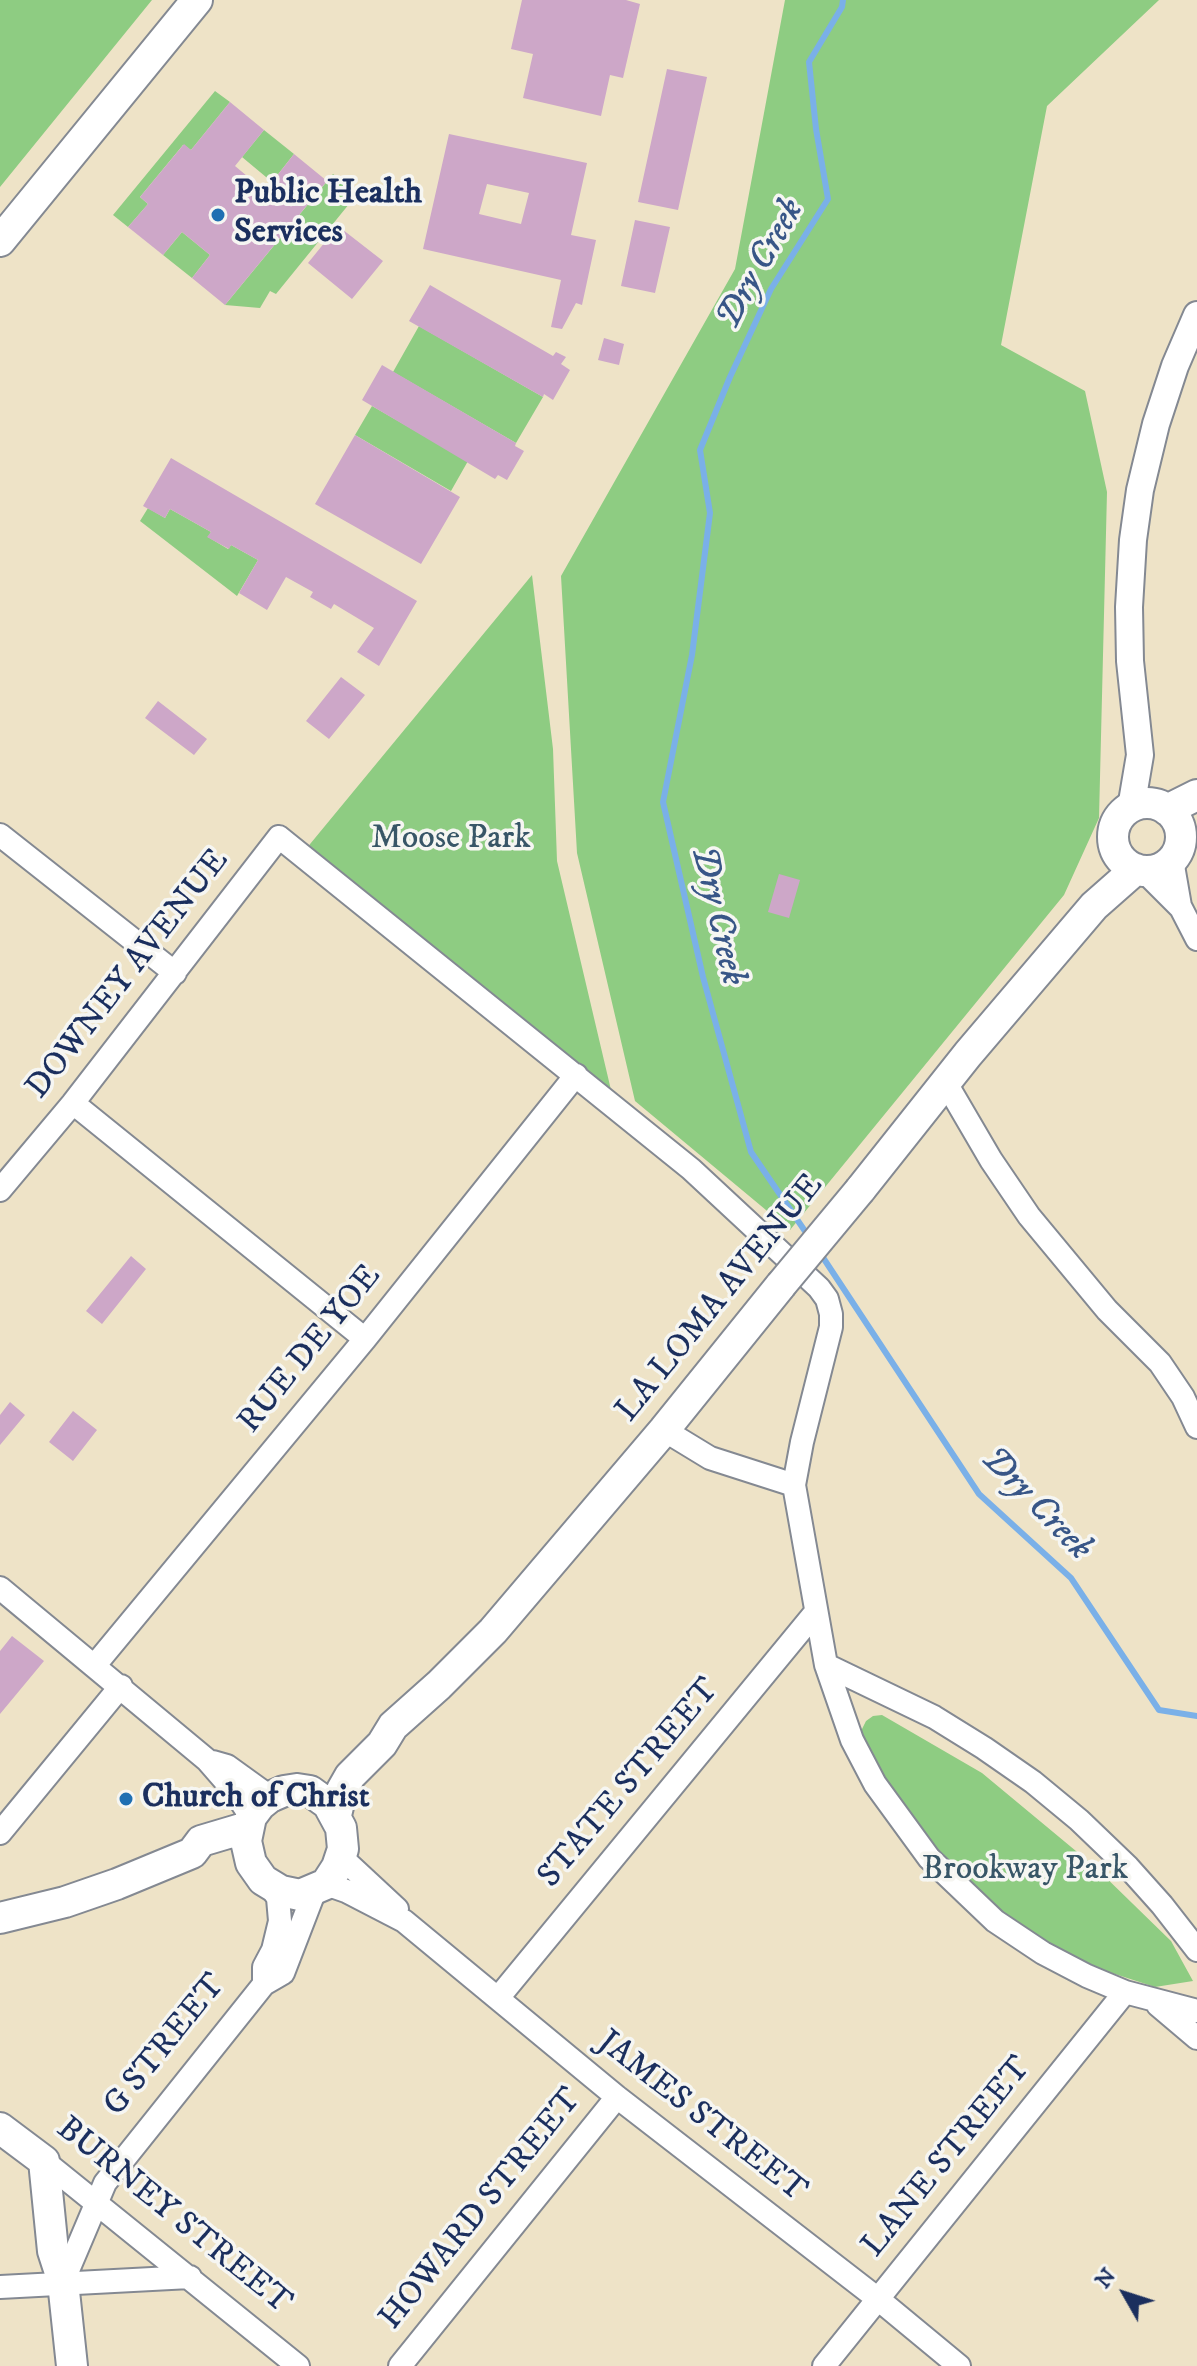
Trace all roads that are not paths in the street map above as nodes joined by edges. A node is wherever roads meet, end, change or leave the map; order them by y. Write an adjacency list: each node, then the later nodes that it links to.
1 (197, 0): 2 (main road)
2 (0, 241)
3 (1197, 315): 4 (street)
4 (1140, 755): 6 (street); 7 (street)
5 (1197, 795): 7 (main road)
6 (1131, 808): 7 (main road); 10 (main road)
7 (1165, 808): 11 (main road)
8 (1197, 817): 11 (main road)
9 (0, 835): 16 (street)
10 (1115, 846): 12 (main road); 13 (main road, LA LOMA AVENUE)
11 (1176, 851): 12 (main road); 14 (street)
12 (1140, 870): 13 (main road, LA LOMA AVENUE); 14 (street)
13 (1094, 906): 18 (main road, LA LOMA AVENUE)
14 (1181, 908): 15 (street)
15 (1197, 939)
16 (175, 973): 17 (street, DOWNEY AVENUE); 19 (street, DOWNEY AVENUE)
17 (576, 1075): 21 (street, RUE DE YOE); 26 (street)
18 (946, 1083): 22 (street); 25 (main road, LA LOMA AVENUE, bridge)
19 (73, 1103): 20 (street, DOWNEY AVENUE); 21 (street)
20 (0, 1190)
21 (365, 1339): 29 (street, RUE DE YOE)
22 (1160, 1363): 23 (street); 24 (street)
23 (1197, 1389)
24 (1197, 1427)
25 (664, 1430): 26 (street); 32 (main road, LA LOMA AVENUE)
26 (794, 1485): 28 (street)
27 (0, 1588): 29 (street)
28 (815, 1613): 30 (street); 46 (street, STATE STREET)
29 (95, 1665): 31 (street)
30 (826, 1665): 43 (street); 45 (street)
31 (121, 1686): 33 (street); 35 (street)
32 (393, 1726): 33 (main road, LA LOMA AVENUE); 34 (main road, LA LOMA AVENUE)
33 (266, 1808): 34 (main road); 36 (main road, LA LOMA AVENUE); 38 (main road)
34 (336, 1815): 37 (main road)
35 (0, 1833)
36 (192, 1853): 38 (main road, LA LOMA AVENUE); 41 (main road, LA LOMA AVENUE)
37 (341, 1857): 40 (main road); 42 (street, JAMES STREET)
38 (251, 1863): 39 (main road)
39 (271, 1887): 40 (main road); 44 (street, G STREET)
40 (320, 1887): 42 (street, JAMES STREET); 44 (street, G STREET)
41 (0, 1918)
42 (404, 1921): 46 (street, JAMES STREET)
43 (1197, 1950)
44 (264, 1984): 53 (street, G STREET)
45 (1125, 1992): 47 (street); 57 (street, LANE STREET)
46 (498, 1998): 50 (street, JAMES STREET)
47 (1151, 1999): 48 (street); 49 (street)
48 (1197, 2011)
49 (1197, 2038)
50 (617, 2097): 57 (street, JAMES STREET); 60 (street, HOWARD STREET)
51 (0, 2128): 52 (main road, BURNEY STREET)
52 (44, 2161): 53 (street, BURNEY STREET); 55 (main road, G STREET)
53 (96, 2201): 54 (street, BURNEY STREET); 55 (street, G STREET)
54 (190, 2277): 55 (street); 59 (street, BURNEY STREET)
55 (63, 2282): 56 (street); 58 (main road, G STREET)
56 (0, 2287)
57 (878, 2299): 61 (street, LANE STREET); 62 (street, JAMES STREET)
58 (72, 2366)
59 (298, 2366)
60 (400, 2366)
61 (824, 2366)
62 (959, 2366)

